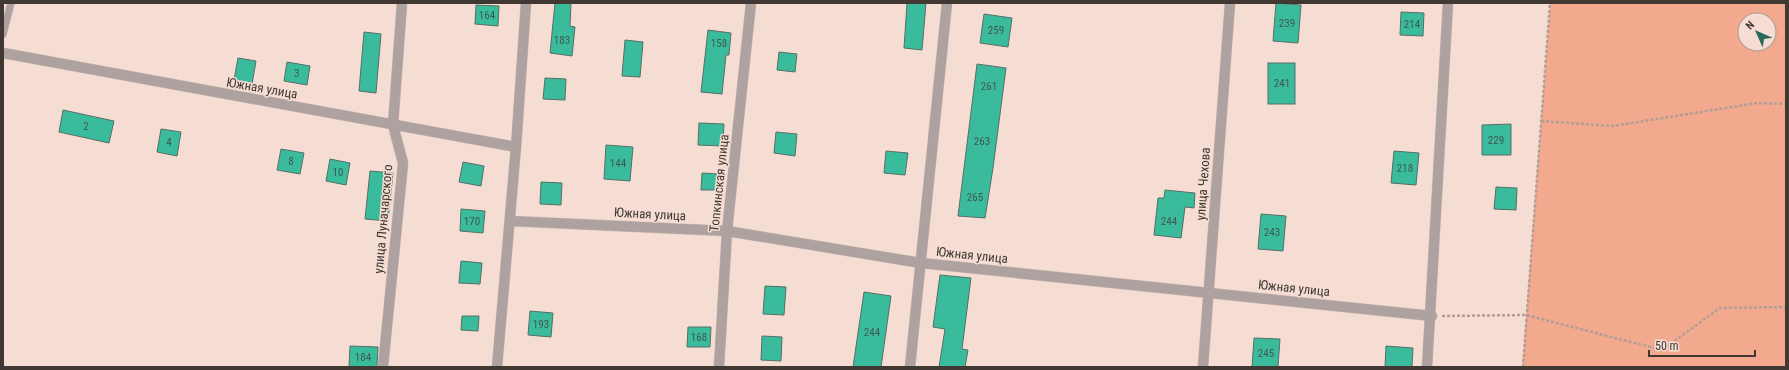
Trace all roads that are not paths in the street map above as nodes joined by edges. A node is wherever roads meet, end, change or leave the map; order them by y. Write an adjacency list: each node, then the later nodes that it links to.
1 (402, 3): 10 (street, улица Луначарского)
2 (526, 3): 11 (street)
3 (751, 3): 13 (street, Топкинская улица)
4 (947, 3): 14 (street)
5 (1230, 3): 15 (street, улица Чехова)
6 (1448, 3): 16 (street)
7 (8, 4): 8 (lane)
8 (3, 34)
9 (3, 54): 10 (street, Южная улица)
10 (393, 125): 11 (street, Южная улица); 17 (street, улица Луначарского)
11 (516, 147): 12 (street)
12 (510, 221): 13 (street, Южная улица); 18 (street)
13 (727, 231): 14 (street, Южная улица); 19 (street, Топкинская улица)
14 (921, 262): 15 (street, Южная улица); 20 (street)
15 (1208, 291): 16 (street, Южная улица); 21 (street, улица Чехова)
16 (1432, 316): 22 (street)
17 (383, 367)
18 (497, 367)
19 (719, 367)
20 (910, 367)
21 (1203, 367)
22 (1428, 367)

